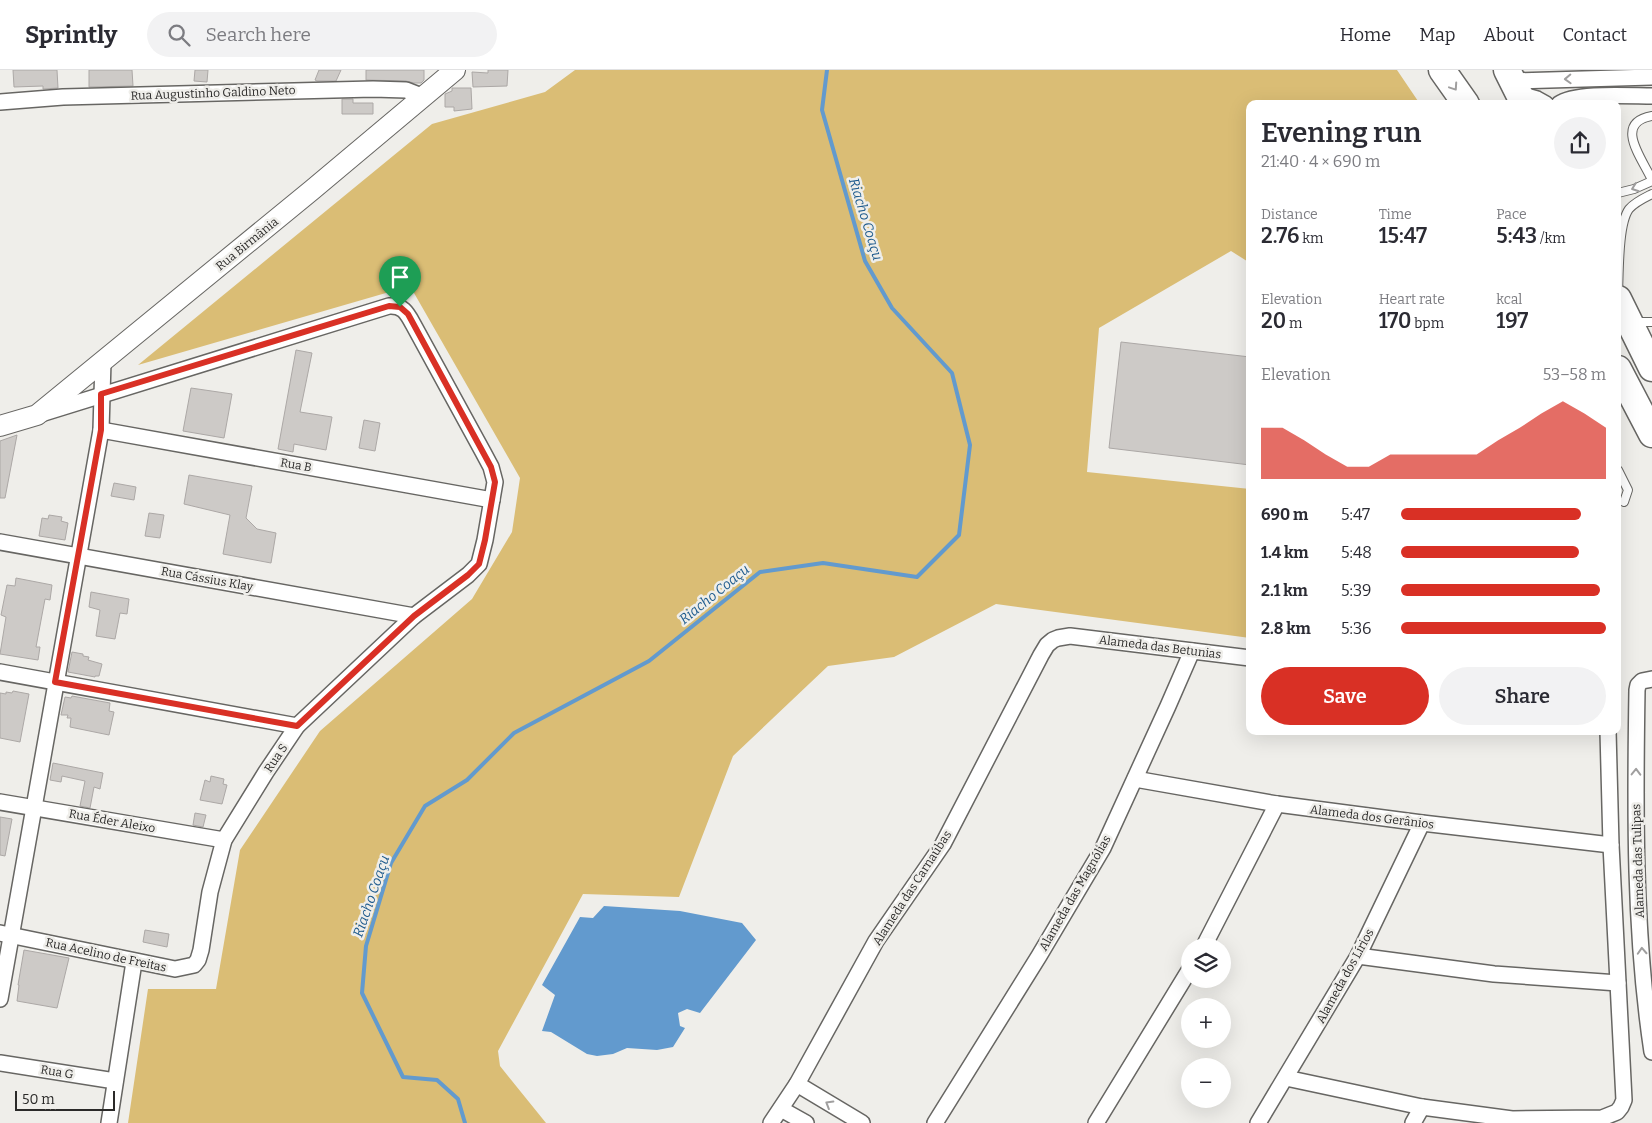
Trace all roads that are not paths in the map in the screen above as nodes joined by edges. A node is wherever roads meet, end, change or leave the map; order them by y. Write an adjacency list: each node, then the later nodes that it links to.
1 (455, 70): 6 (street, Rua Birmânia)
2 (1442, 70): 7 (highway, one-way to 7)
3 (1652, 77): 4 (street, one-way to 4)
4 (1516, 87): 8 (street)
5 (1652, 96): 9 (street)
6 (424, 98): 10 (street, Rua Augustinho Galdino Neto); 18 (street, Rua Birmânia)
7 (1463, 100)
8 (1539, 100)
9 (1567, 100)
10 (0, 102)
11 (1652, 116): 12 (lane)
12 (1652, 180): 13 (lane, one-way to 13)
13 (1621, 192)
14 (1652, 194): 15 (lane)
15 (1621, 227)
16 (1621, 302): 17 (highway)
17 (1641, 322): 19 (highway)
18 (103, 361): 21 (street); 22 (street, Rua Birmânia)
19 (1652, 368)
20 (1621, 376): 25 (highway)
21 (101, 394): 22 (street); 24 (street); 27 (street, Rua S)
22 (37, 415): 23 (street)
23 (0, 426)
24 (101, 430): 27 (street, Rua B); 30 (street)
25 (1652, 434)
26 (1621, 476): 28 (lane)
27 (492, 500): 31 (street, Rua S)
28 (1624, 502)
29 (0, 542): 30 (street, Rua Cássius Klay)
30 (78, 556): 31 (street, Rua Cássius Klay); 37 (street)
31 (414, 616): 38 (street, Rua S)
32 (1070, 636): 33 (street, Alameda das Betunias); 59 (street, Alameda das Carnaúbas)
33 (1192, 651): 34 (street, Alameda das Betunias); 40 (street, Alameda das Magnólias)
34 (1246, 658)
35 (0, 672): 37 (street)
36 (1652, 679): 55 (street, Alameda das Tulipas, one-way to 36)
37 (55, 682): 38 (street); 43 (street)
38 (297, 726): 45 (street, Rua S)
39 (1608, 735): 46 (street)
40 (1135, 779): 42 (street, Alameda dos Gerânios); 67 (street, Alameda das Magnólias)
41 (0, 802): 43 (street, Rua Éder Aleixo)
42 (1277, 804): 44 (street, Alameda dos Gerânios); 48 (street)
43 (34, 808): 45 (street, Rua Éder Aleixo); 47 (street)
44 (1422, 823): 46 (street, Alameda dos Gerânios); 50 (street, Alameda dos Lírios)
45 (224, 840): 49 (street, Rua S)
46 (1611, 845): 52 (street)
47 (6, 934): 51 (street, Rua Acelino de Freitas); 54 (street)
48 (1208, 938)
49 (201, 950): 51 (street, Rua Acelino de Freitas)
50 (1358, 956): 52 (street); 57 (street, Alameda dos Lírios)
51 (134, 962): 58 (street)
52 (1618, 983): 62 (street)
53 (1181, 984): 68 (street)
54 (0, 999)
55 (1652, 1052)
56 (0, 1063): 58 (street, Rua G)
57 (1286, 1078): 60 (street); 69 (street, Alameda dos Lírios)
58 (115, 1081): 63 (street)
59 (797, 1084): 61 (street, Alameda das Carnaúbas); 66 (street, one-way to 59)
60 (1422, 1107): 62 (street); 70 (street)
61 (781, 1109): 64 (street, Alameda das Carnaúbas); 65 (street)
62 (1512, 1121)
63 (109, 1123)
64 (771, 1123)
65 (806, 1123)
66 (862, 1123)
67 (934, 1123)
68 (1096, 1123)
69 (1258, 1123)
70 (1413, 1123)

